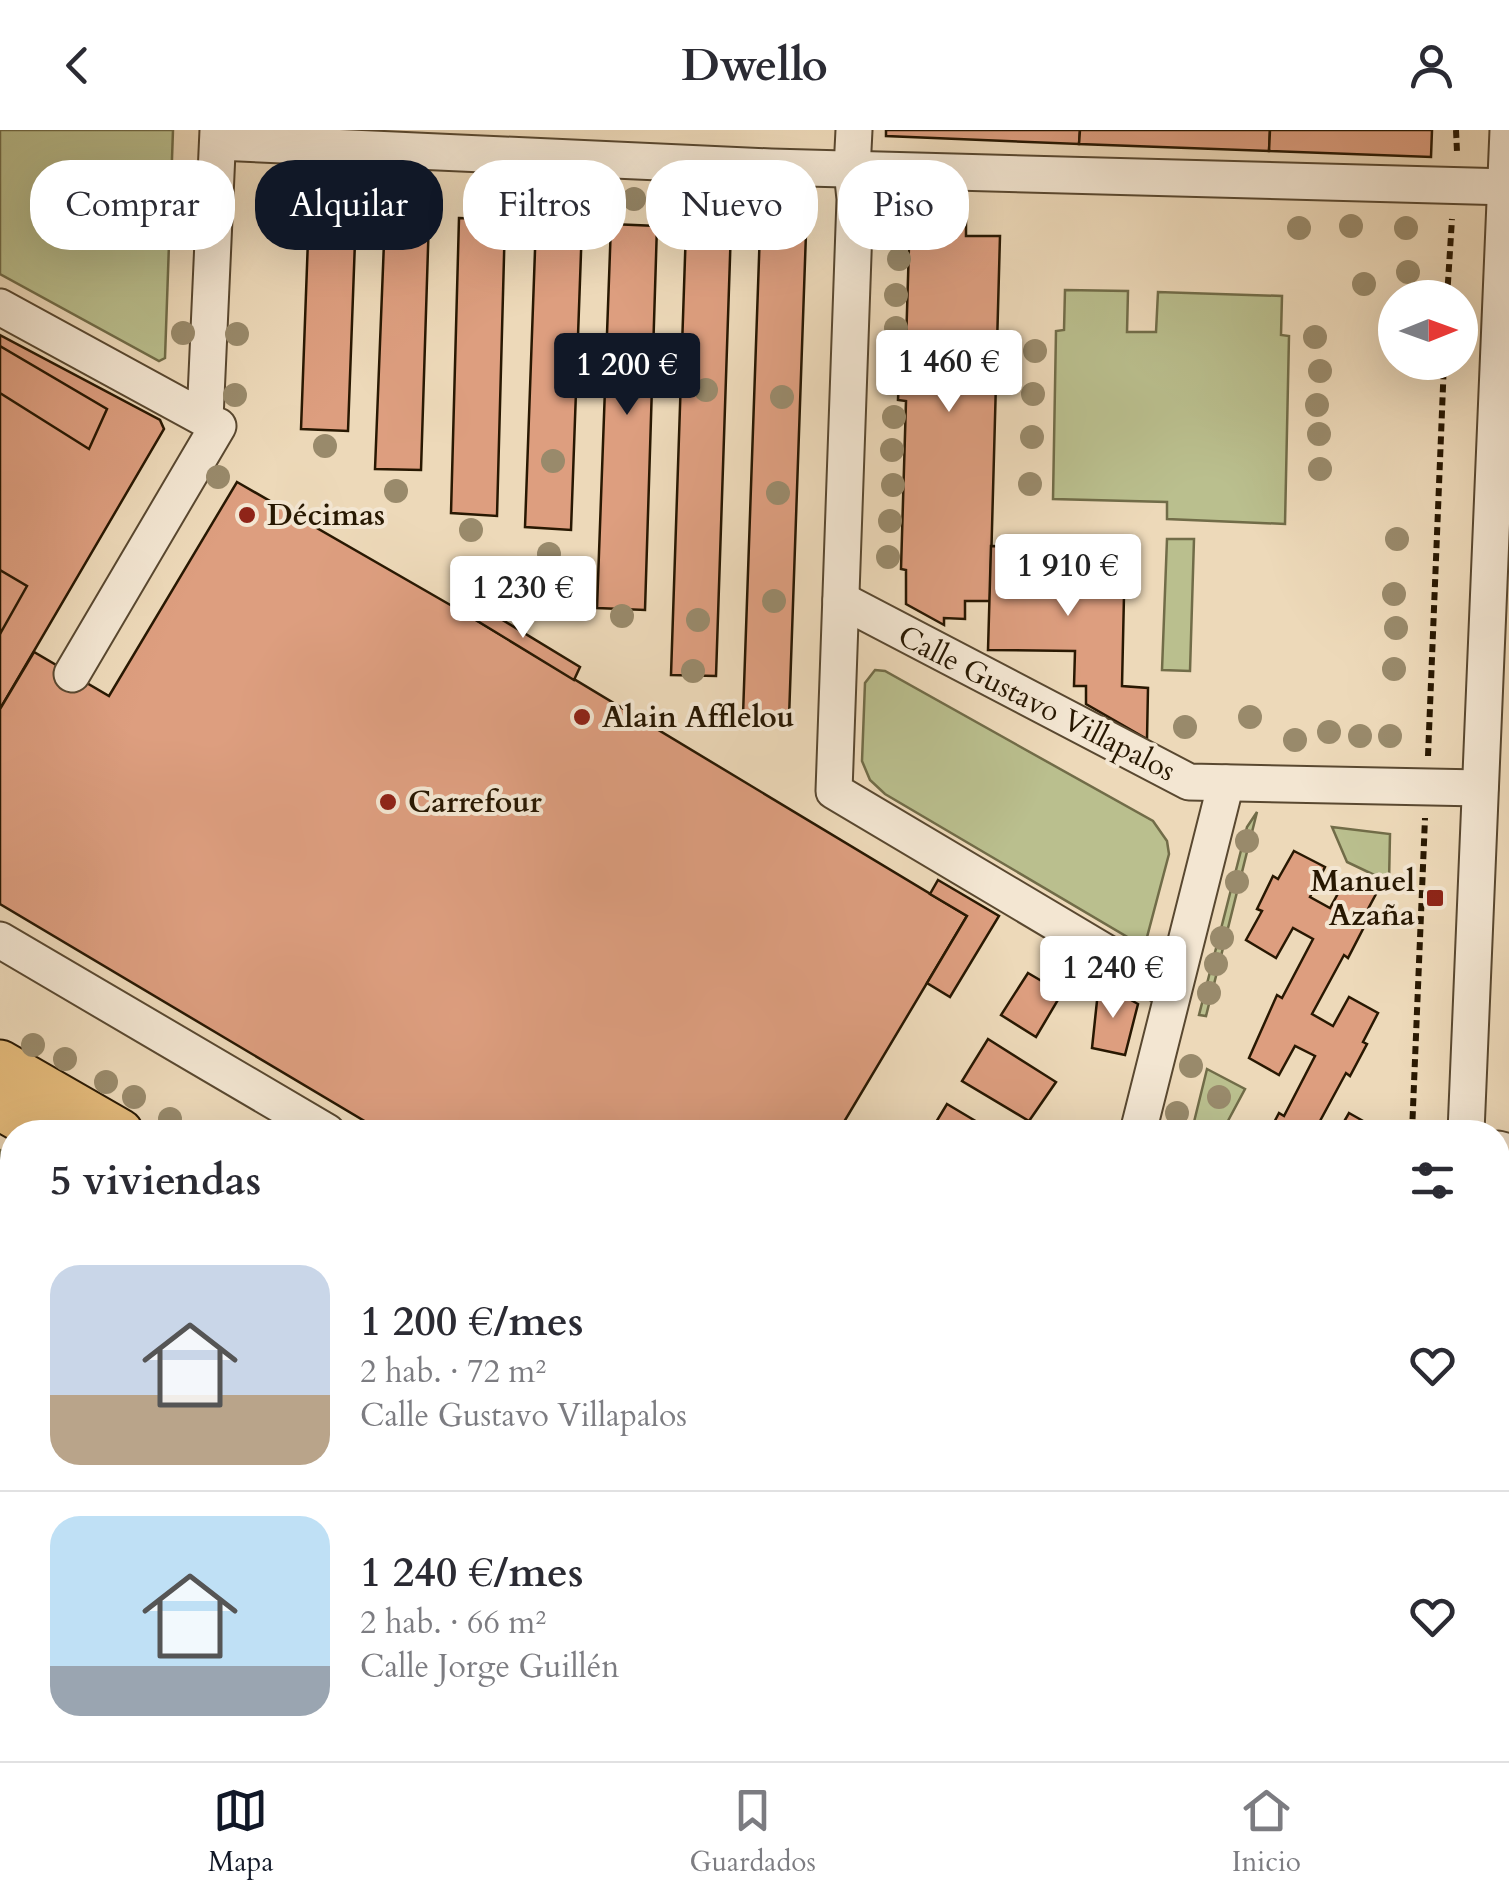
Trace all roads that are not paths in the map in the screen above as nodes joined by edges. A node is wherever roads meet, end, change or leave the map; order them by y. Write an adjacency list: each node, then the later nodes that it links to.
1 (854, 130): 4 (street)
2 (1508, 130): 7 (street)
3 (218, 136): 5 (street); 10 (street)
4 (852, 160)
5 (838, 170)
6 (969, 173): 7 (street)
7 (1507, 186): 13 (street)
8 (853, 250): 11 (street)
9 (0, 307): 10 (street)
10 (211, 422): 12 (street)
11 (840, 600): 14 (street, Calle Gustavo Villapalos); 17 (street)
12 (72, 674)
13 (1497, 686): 15 (street)
14 (1226, 782): 15 (street, Calle Gustavo Villapalos); 17 (street)
15 (1480, 788): 24 (street)
16 (0, 940): 22 (street)
17 (1172, 992): 23 (street)
18 (0, 1063): 21 (main road)
19 (0, 1106): 20 (main road)
20 (24, 1120)
21 (99, 1120)
22 (307, 1120)
23 (1141, 1120)
24 (1466, 1120)

